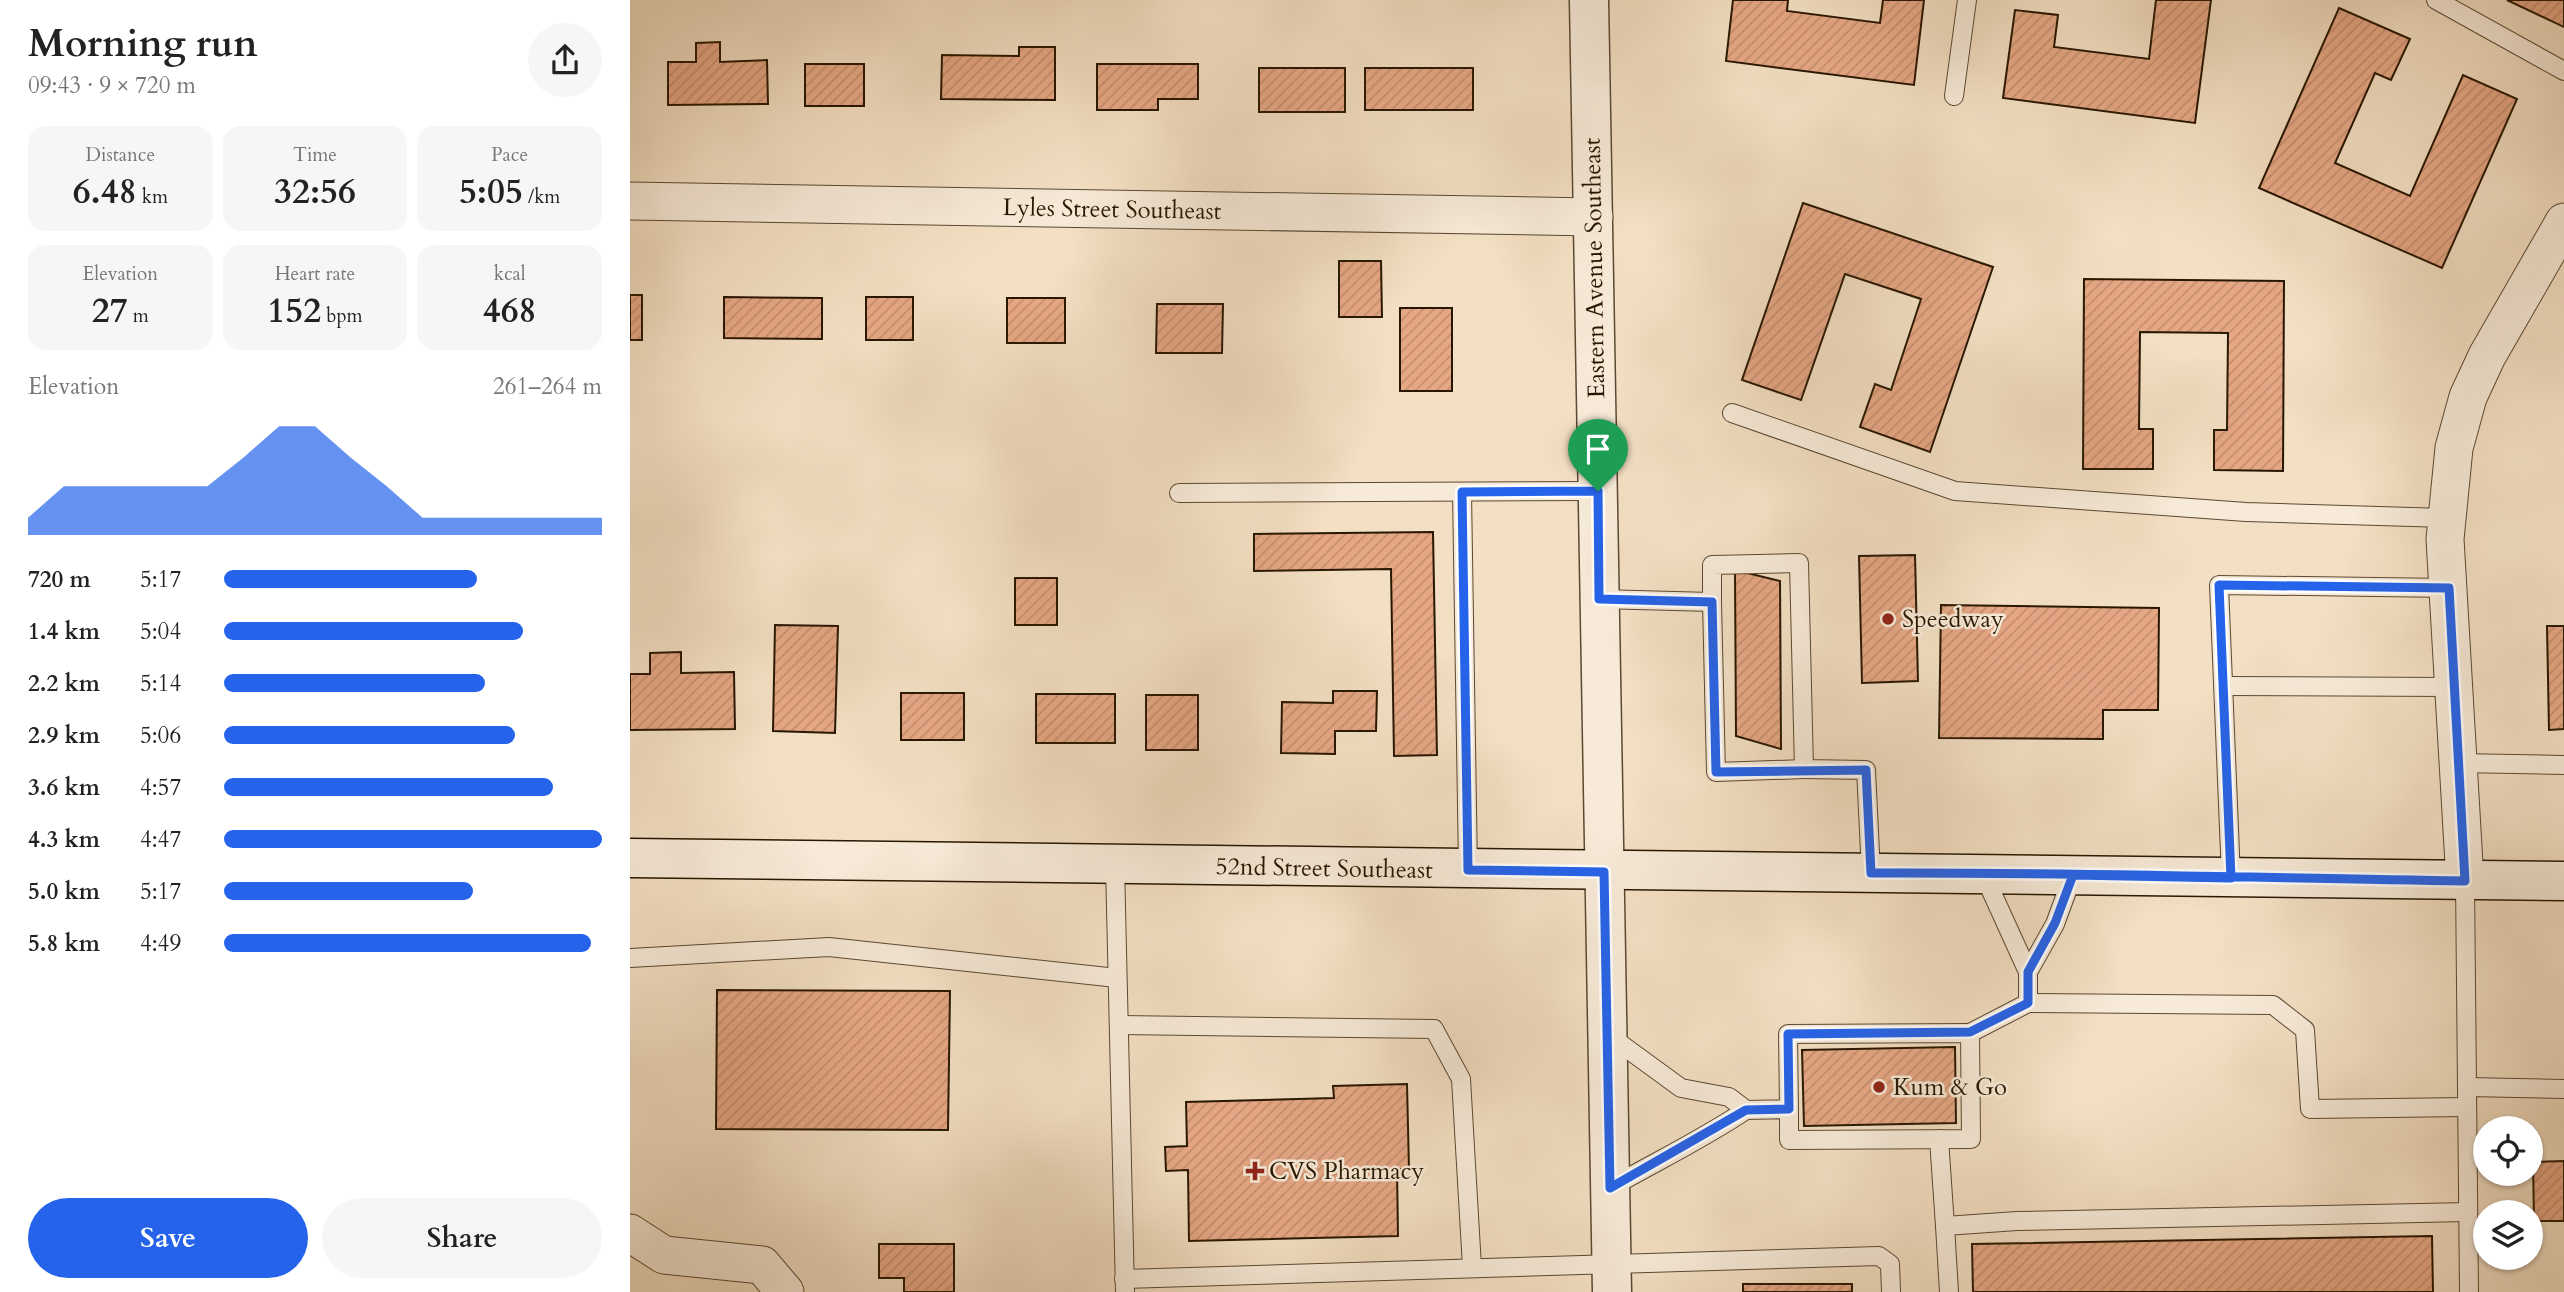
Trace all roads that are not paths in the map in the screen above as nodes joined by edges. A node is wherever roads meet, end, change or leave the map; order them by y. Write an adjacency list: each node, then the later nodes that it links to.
1 (1589, 0): 7 (main road, Eastern Avenue Southeast)
2 (1967, 0): 5 (lane)
3 (2435, 0): 4 (lane)
4 (2564, 71)
5 (1954, 96)
6 (630, 201): 7 (street, Lyles Street Southeast)
7 (1594, 217): 10 (main road, Eastern Avenue Southeast)
8 (2564, 222): 13 (street)
9 (1732, 413): 13 (lane)
10 (1598, 491): 11 (lane); 15 (main road, Eastern Avenue Southeast)
11 (1462, 492): 12 (lane); 24 (lane)
12 (1178, 493)
13 (2446, 517): 14 (street)
14 (2449, 588): 17 (lane); 18 (street)
15 (1599, 599): 16 (lane); 25 (main road, Eastern Avenue Southeast)
16 (1712, 602): 21 (lane); 21 (lane)
17 (2224, 686): 18 (lane); 29 (lane)
18 (2454, 687): 19 (street)
19 (2459, 763): 20 (lane); 30 (street)
20 (2564, 765)
21 (1804, 769): 26 (lane)
22 (630, 858): 23 (main road, 52nd Street Southeast)
23 (1115, 865): 24 (main road, 52nd Street Southeast); 34 (lane)
24 (1468, 870): 25 (main road, 52nd Street Southeast)
25 (1604, 872): 26 (main road, 52nd Street Southeast); 38 (main road, Eastern Avenue Southeast)
26 (1871, 873): 27 (main road, 52nd Street Southeast)
27 (1983, 873): 28 (main road, 52nd Street Southeast); 33 (lane)
28 (2073, 875): 29 (main road, 52nd Street Southeast); 33 (lane)
29 (2231, 878): 30 (main road, 52nd Street Southeast)
30 (2465, 881): 31 (main road, 52nd Street Southeast); 39 (lane)
31 (2564, 881)
32 (630, 958): 34 (lane)
33 (2028, 972): 35 (lane)
34 (1117, 978): 36 (lane)
35 (2028, 1003): 37 (lane); 41 (lane)
36 (1119, 1025): 49 (lane); 51 (lane)
37 (1970, 1032): 42 (lane); 44 (lane)
38 (1607, 1033): 43 (lane); 45 (main road, Eastern Avenue Southeast)
39 (2467, 1087): 40 (lane); 41 (lane)
40 (2564, 1089)
41 (2467, 1107): 46 (lane)
42 (1789, 1109): 43 (lane); 44 (lane)
43 (1746, 1110): 45 (lane)
44 (1939, 1139): 47 (lane)
45 (1610, 1188): 50 (main road, Eastern Avenue Southeast)
46 (2468, 1212): 47 (lane); 55 (lane)
47 (1945, 1226): 54 (lane)
48 (630, 1233): 52 (street)
49 (1472, 1267): 50 (lane); 51 (lane)
50 (1612, 1277): 53 (lane)
51 (1125, 1285)
52 (785, 1292)
53 (1891, 1292)
54 (1948, 1292)
55 (2469, 1292)

